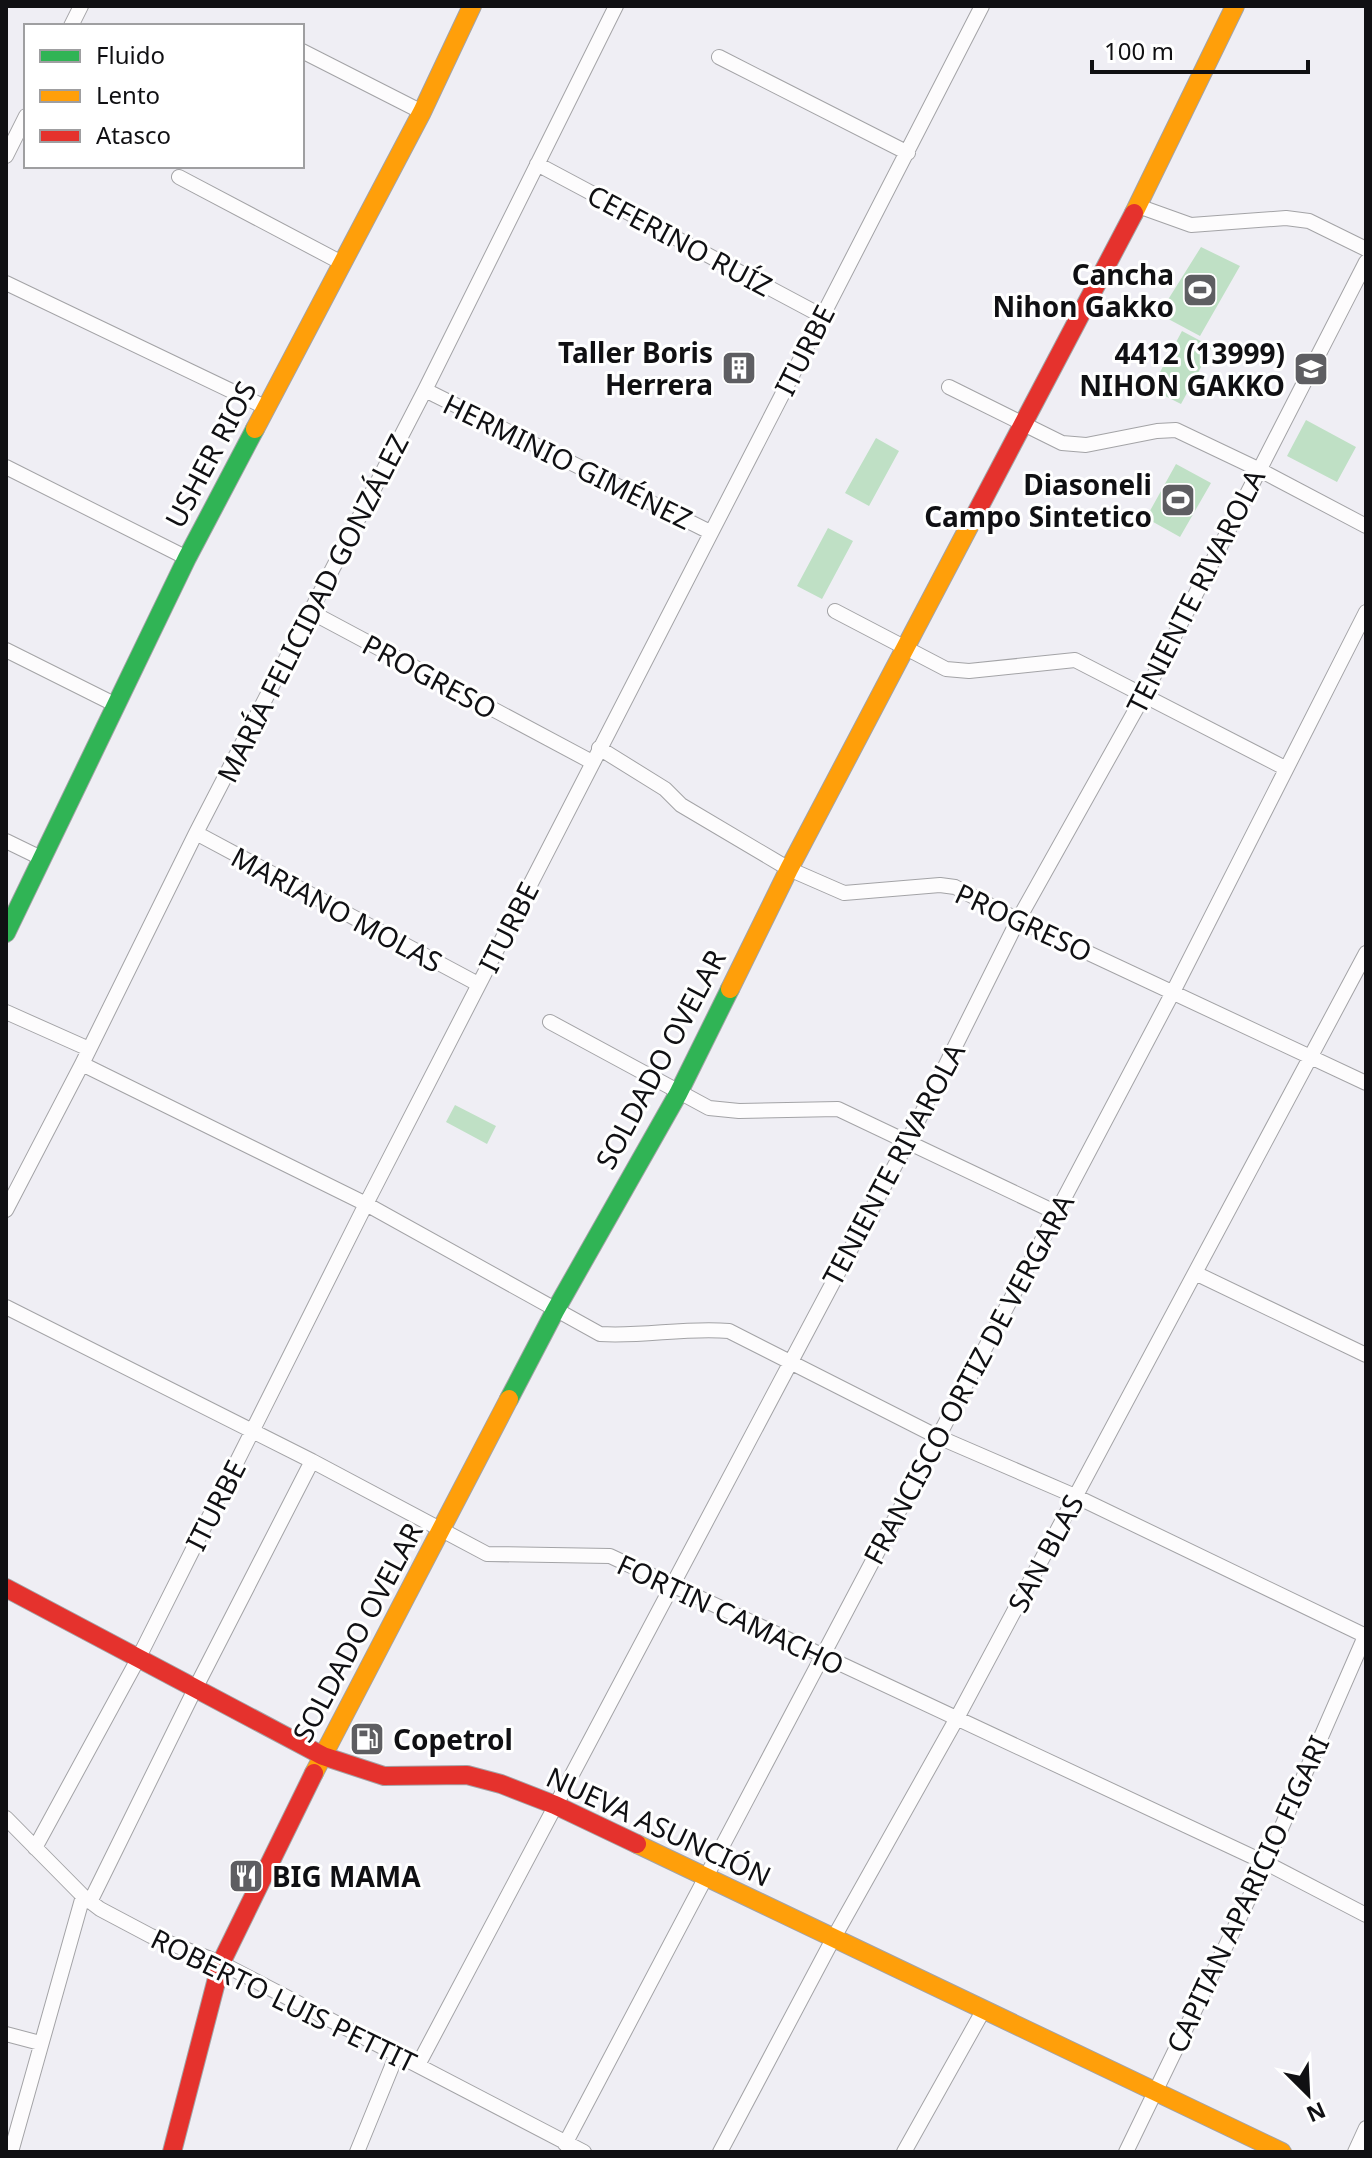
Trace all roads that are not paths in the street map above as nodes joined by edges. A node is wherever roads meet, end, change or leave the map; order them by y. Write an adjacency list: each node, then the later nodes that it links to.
1 (81, 6): 6 (street)
2 (472, 6): 9 (street, USHER RIOS)
3 (616, 6): 13 (street, MARÍA FELICIDAD GONZÁLEZ)
4 (982, 6): 11 (street, ITURBE)
5 (1235, 6): 15 (street, SOLDADO OVELAR)
6 (72, 24)
7 (304, 52): 9 (street)
8 (719, 57): 11 (street)
9 (422, 112): 18 (street, USHER RIOS)
10 (24, 120): 12 (street)
11 (908, 153): 20 (street, ITURBE)
12 (6, 156)
13 (537, 164): 20 (street, CEFERINO RUÍZ); 22 (street, MARÍA FELICIDAD GONZÁLEZ)
14 (179, 177): 18 (street)
15 (1138, 206): 16 (street); 24 (street, SOLDADO OVELAR)
16 (1366, 249)
17 (1366, 262): 26 (street, TENIENTE RIVAROLA)
18 (342, 263): 23 (street, USHER RIOS)
19 (6, 283): 23 (street)
20 (822, 316): 28 (street, ITURBE)
21 (949, 387): 24 (street)
22 (425, 390): 28 (street, HERMINIO GIMÉNEZ); 31 (street, MARÍA FELICIDAD GONZÁLEZ)
23 (267, 408): 29 (street, USHER RIOS)
24 (1024, 425): 26 (street); 33 (street, SOLDADO OVELAR)
25 (6, 467): 29 (street)
26 (1258, 469): 27 (street); 35 (street, TENIENTE RIVAROLA)
27 (1366, 526)
28 (710, 532): 37 (street, ITURBE)
29 (187, 558): 36 (street, USHER RIOS)
30 (835, 611): 33 (street)
31 (311, 612): 38 (street, PROGRESO); 40 (street, MARÍA FELICIDAD GONZÁLEZ)
32 (1366, 612): 39 (street, FRANCISCO ORTIZ DE VERGARA)
33 (905, 648): 35 (street); 43 (street, SOLDADO OVELAR)
34 (6, 650): 36 (street)
35 (1144, 695): 39 (street); 44 (street, TENIENTE RIVAROLA)
36 (116, 705): 42 (street, USHER RIOS)
37 (599, 748): 38 (street, ITURBE); 43 (street, PROGRESO)
38 (592, 762): 47 (street, ITURBE)
39 (1285, 768): 48 (street, FRANCISCO ORTIZ DE VERGARA)
40 (196, 833): 47 (street, MARIANO MOLAS); 51 (street, MARÍA FELICIDAD GONZÁLEZ)
41 (6, 841): 42 (street)
42 (43, 859): 45 (street, USHER RIOS)
43 (789, 869): 44 (street, PROGRESO); 55 (street, SOLDADO OVELAR)
44 (1018, 920): 48 (street, PROGRESO); 56 (street, TENIENTE RIVAROLA)
45 (6, 933)
46 (1366, 953): 52 (street, SAN BLAS)
47 (478, 984): 57 (street, ITURBE)
48 (1173, 992): 52 (street, PROGRESO); 59 (street, FRANCISCO ORTIZ DE VERGARA)
49 (6, 1012): 51 (street)
50 (550, 1022): 55 (street)
51 (89, 1049): 53 (street, MARÍA FELICIDAD GONZÁLEZ)
52 (1310, 1056): 54 (street, PROGRESO); 60 (street, SAN BLAS)
53 (82, 1064): 57 (street); 58 (street, MARÍA FELICIDAD GONZÁLEZ)
54 (1366, 1083)
55 (678, 1094): 56 (street); 62 (street, SOLDADO OVELAR)
56 (908, 1141): 59 (street); 64 (street, TENIENTE RIVAROLA)
57 (366, 1204): 62 (street); 65 (street, ITURBE)
58 (6, 1210)
59 (1057, 1213): 66 (street, FRANCISCO ORTIZ DE VERGARA)
60 (1195, 1273): 63 (street); 68 (street, SAN BLAS)
61 (6, 1307): 65 (street, FORTIN CAMACHO)
62 (555, 1311): 64 (street); 69 (street, SOLDADO OVELAR)
63 (1366, 1355)
64 (790, 1360): 66 (street); 70 (street, TENIENTE RIVAROLA)
65 (252, 1431): 67 (street, FORTIN CAMACHO); 74 (street, ITURBE)
66 (936, 1436): 68 (street); 73 (street, FRANCISCO ORTIZ DE VERGARA)
67 (312, 1461): 69 (street, FORTIN CAMACHO); 75 (street)
68 (1075, 1496): 72 (street); 76 (street, SAN BLAS)
69 (441, 1532): 70 (street, FORTIN CAMACHO); 77 (street, SOLDADO OVELAR)
70 (673, 1586): 73 (street, FORTIN CAMACHO); 78 (street, TENIENTE RIVAROLA)
71 (6, 1588): 74 (street, NUEVA ASUNCIÓN)
72 (1366, 1635): 81 (street, CAPITAN APARICIO FIGARI)
73 (821, 1656): 76 (street, FORTIN CAMACHO); 82 (street, FRANCISCO ORTIZ DE VERGARA)
74 (138, 1659): 75 (street, NUEVA ASUNCIÓN); 80 (street, ITURBE)
75 (195, 1689): 77 (street, NUEVA ASUNCIÓN); 83 (street)
76 (957, 1718): 81 (street, FORTIN CAMACHO); 85 (street, SAN BLAS)
77 (323, 1756): 78 (street, NUEVA ASUNCIÓN); 86 (street, SOLDADO OVELAR)
78 (555, 1805): 82 (street, NUEVA ASUNCIÓN); 91 (street, TENIENTE RIVAROLA)
79 (6, 1818): 80 (street, ROBERTO LUIS PETTIT)
80 (35, 1848): 83 (street, ROBERTO LUIS PETTIT)
81 (1266, 1863): 84 (street, FORTIN CAMACHO); 92 (street, CAPITAN APARICIO FIGARI)
82 (705, 1878): 85 (street, NUEVA ASUNCIÓN); 94 (street, FRANCISCO ORTIZ DE VERGARA)
83 (86, 1899): 86 (street, ROBERTO LUIS PETTIT); 89 (street)
84 (1366, 1915)
85 (833, 1939): 87 (street, NUEVA ASUNCIÓN); 99 (street, SAN BLAS)
86 (221, 1963): 90 (street, ROBERTO LUIS PETTIT); 96 (street, SOLDADO OVELAR)
87 (983, 2011): 92 (street, NUEVA ASUNCIÓN); 100 (street)
88 (6, 2034): 89 (street)
89 (40, 2043): 95 (street)
90 (397, 2054): 91 (street, ROBERTO LUIS PETTIT); 97 (street)
91 (418, 2065): 94 (street, ROBERTO LUIS PETTIT)
92 (1154, 2092): 101 (street, CAPITAN APARICIO FIGARI); 102 (street, NUEVA ASUNCIÓN)
93 (1366, 2128): 103 (street)
94 (565, 2144): 98 (street, ROBERTO LUIS PETTIT)
95 (11, 2152)
96 (172, 2152)
97 (357, 2152)
98 (584, 2152)
99 (720, 2152)
100 (904, 2152)
101 (1126, 2152)
102 (1282, 2152)
103 (1355, 2152)

